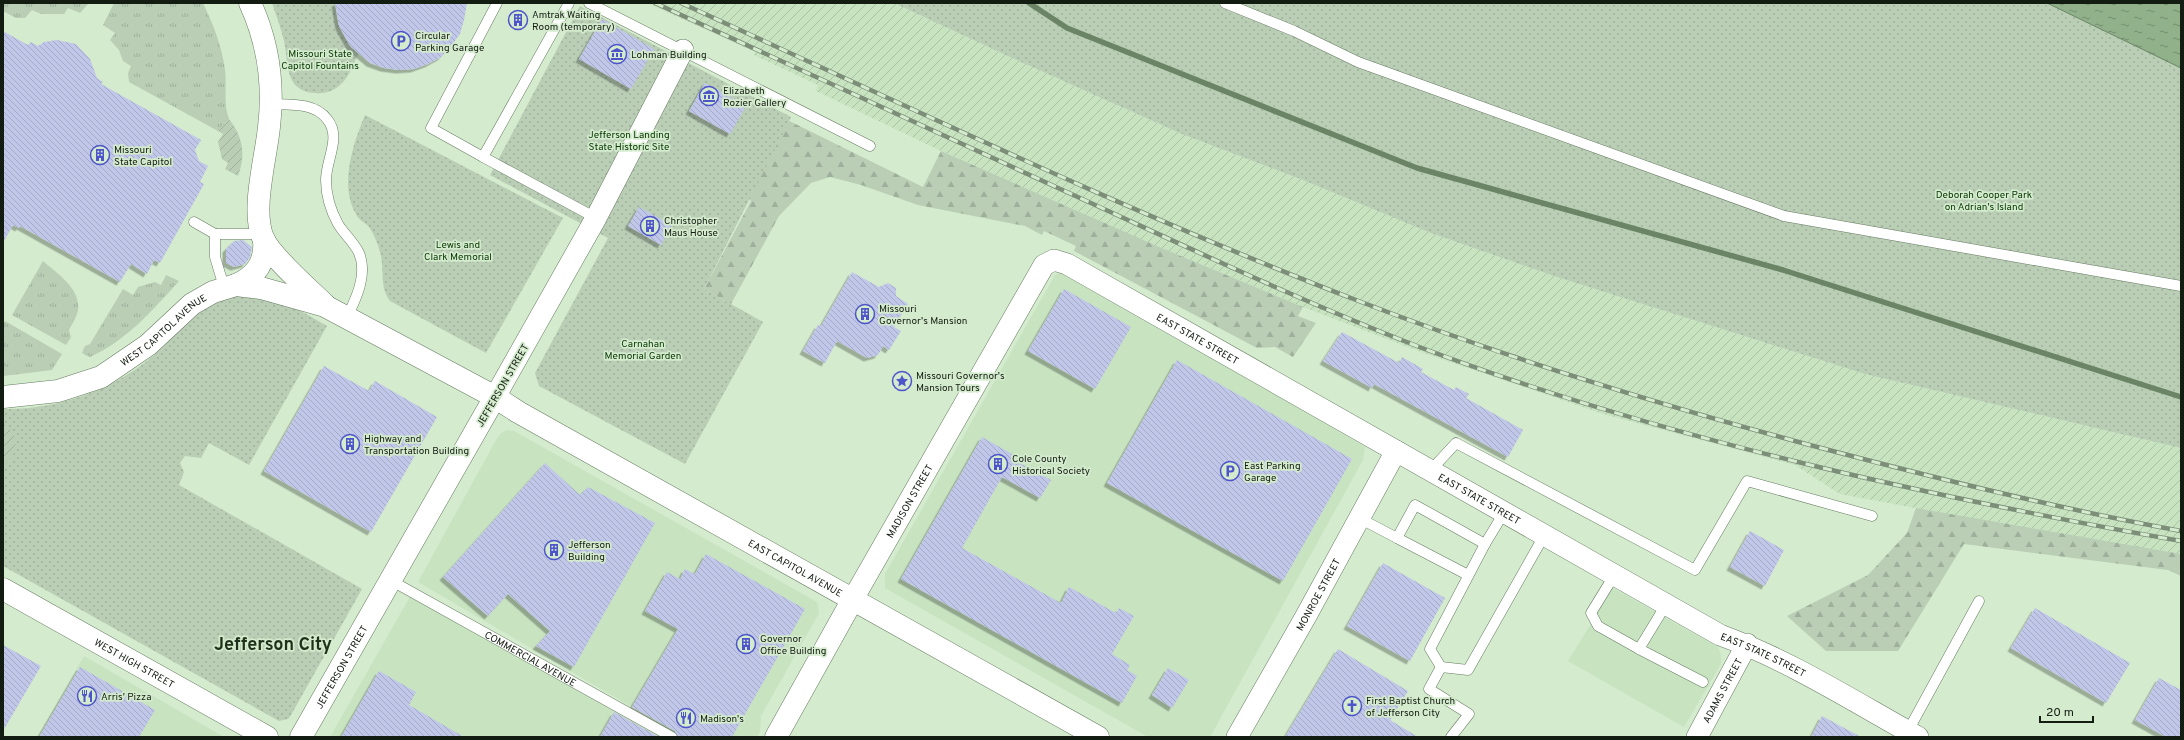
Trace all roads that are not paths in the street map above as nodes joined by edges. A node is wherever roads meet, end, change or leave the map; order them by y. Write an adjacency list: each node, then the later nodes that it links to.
1 (250, 3): 7 (street)
2 (497, 3): 9 (lane)
3 (569, 3): 9 (lane)
4 (589, 3): 6 (lane)
5 (1225, 3): 16 (lane)
6 (683, 50): 8 (lane); 10 (street, JEFFERSON STREET)
7 (270, 104): 13 (street); 18 (lane)
8 (870, 146)
9 (483, 157): 10 (lane)
10 (596, 218): 19 (street, JEFFERSON STREET)
11 (194, 222): 12 (lane)
12 (215, 234): 13 (lane); 15 (lane)
13 (263, 237): 15 (street, WEST CAPITOL AVENUE); 17 (street)
14 (1044, 265): 21 (street, EAST STATE STREET); 33 (street, MADISON STREET)
15 (230, 286): 17 (street); 20 (street, WEST CAPITOL AVENUE)
16 (2181, 286)
17 (325, 306): 18 (street)
18 (347, 317): 19 (street)
19 (495, 396): 31 (street, JEFFERSON STREET); 33 (street, EAST CAPITOL AVENUE)
20 (3, 397)
21 (1396, 451): 22 (street, EAST STATE STREET); 25 (street, MONROE STREET)
22 (1431, 470): 23 (street, EAST STATE STREET); 24 (lane)
23 (1505, 511): 26 (street, EAST STATE STREET); 28 (lane)
24 (1872, 516)
25 (1359, 518): 27 (lane); 46 (street, MONROE STREET)
26 (1545, 534): 29 (street, EAST STATE STREET); 38 (lane)
27 (1397, 538): 28 (lane); 30 (lane)
28 (1485, 544): 30 (lane)
29 (1615, 574): 35 (street, EAST STATE STREET); 37 (lane)
30 (1468, 575): 38 (lane)
31 (390, 580): 42 (street, JEFFERSON STREET); 43 (lane, COMMERCIAL AVENUE)
32 (3, 589): 41 (street, WEST HIGH STREET)
33 (853, 599): 44 (street, MADISON STREET); 45 (street, EAST CAPITOL AVENUE)
34 (1979, 601): 40 (lane)
35 (1667, 603): 36 (street, EAST STATE STREET); 37 (lane)
36 (1747, 644): 40 (street, EAST STATE STREET); 48 (street, ADAMS STREET)
37 (1639, 649): 39 (lane)
38 (1442, 667): 47 (lane)
39 (1703, 682)
40 (1913, 734)
41 (267, 737)
42 (301, 737)
43 (672, 737)
44 (776, 737)
45 (1098, 737)
46 (1236, 737)
47 (1451, 737)
48 (1697, 737)

